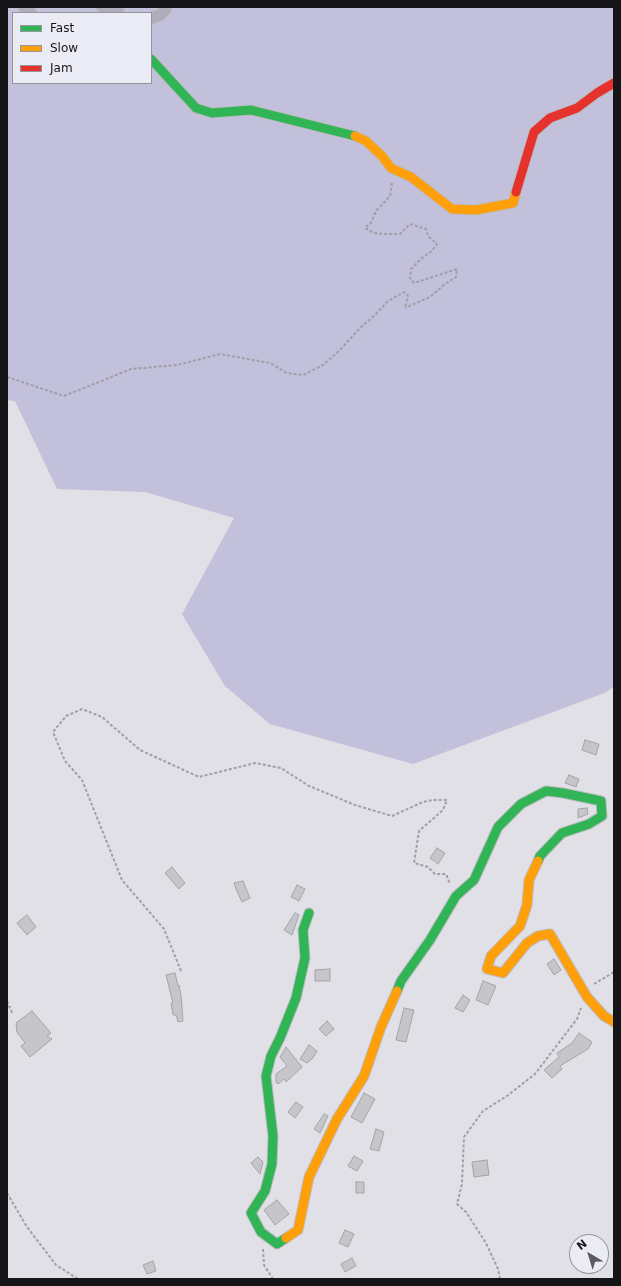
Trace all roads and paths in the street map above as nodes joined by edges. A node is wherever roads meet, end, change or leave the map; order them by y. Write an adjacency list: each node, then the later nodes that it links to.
1 (102, 7): 3 (street)
2 (166, 7): 4 (street)
3 (117, 12)
4 (152, 18)
5 (152, 60): 7 (street)
6 (614, 83): 7 (street)
7 (391, 168): 8 (path)
8 (7, 377)
9 (456, 896): 11 (path); 13 (street); 19 (street)
10 (309, 913): 19 (street)
11 (181, 971)
12 (614, 972): 13 (path)
13 (579, 981): 17 (street)
14 (7, 1001): 16 (path)
15 (581, 1007): 24 (path)
16 (12, 1013)
17 (614, 1022)
18 (7, 1193): 20 (path)
19 (261, 1232): 21 (path)
20 (78, 1279)
21 (273, 1279)
22 (298, 1279): 23 (path)
23 (317, 1279)
24 (500, 1279)

